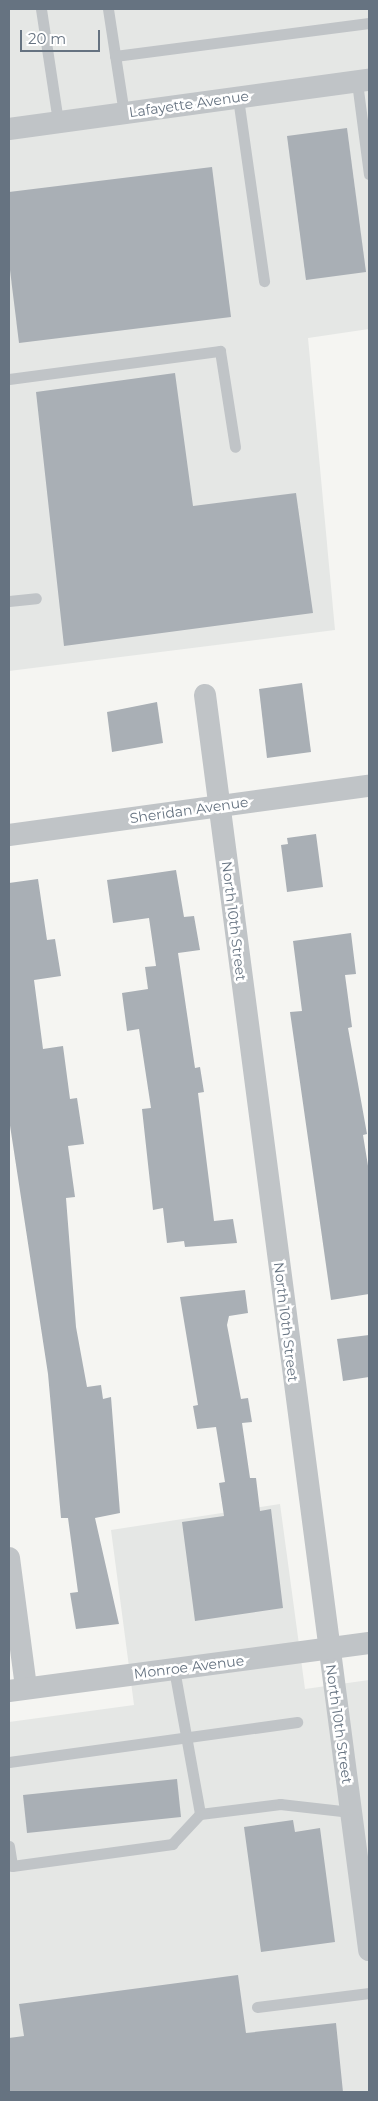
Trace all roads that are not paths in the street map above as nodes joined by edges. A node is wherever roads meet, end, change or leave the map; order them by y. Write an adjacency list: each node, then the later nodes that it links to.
1 (41, 9): 8 (lane)
2 (108, 9): 4 (lane)
3 (369, 23): 4 (lane)
4 (115, 56): 7 (lane)
5 (363, 81): 6 (street, Lafayette Avenue); 10 (lane)
6 (238, 98): 7 (street, Lafayette Avenue); 11 (lane)
7 (124, 113): 8 (street, Lafayette Avenue)
8 (58, 122): 9 (street, Lafayette Avenue)
9 (9, 129)
10 (369, 174)
11 (264, 281)
12 (9, 379): 13 (lane)
13 (235, 447)
14 (36, 598): 15 (lane)
15 (9, 601)
16 (205, 695): 18 (street, North 10th Street)
17 (369, 786): 18 (street, Sheridan Avenue)
18 (220, 806): 19 (street, Sheridan Avenue); 22 (street, North 10th Street)
19 (9, 835)
20 (9, 1558): 24 (street)
21 (369, 1643): 22 (street, Monroe Avenue)
22 (329, 1648): 23 (street, Monroe Avenue); 28 (street, North 10th Street)
23 (174, 1669): 24 (street, Monroe Avenue); 26 (lane)
24 (17, 1689)
25 (297, 1722): 26 (lane)
26 (186, 1738): 27 (lane); 29 (lane)
27 (9, 1762)
28 (351, 1812): 29 (lane); 31 (street, North 10th Street)
29 (200, 1814): 30 (lane)
30 (9, 1846)
31 (367, 1922): 32 (street, North 10th Street)
32 (369, 1950)
33 (369, 1993): 34 (lane)
34 (257, 2007)

